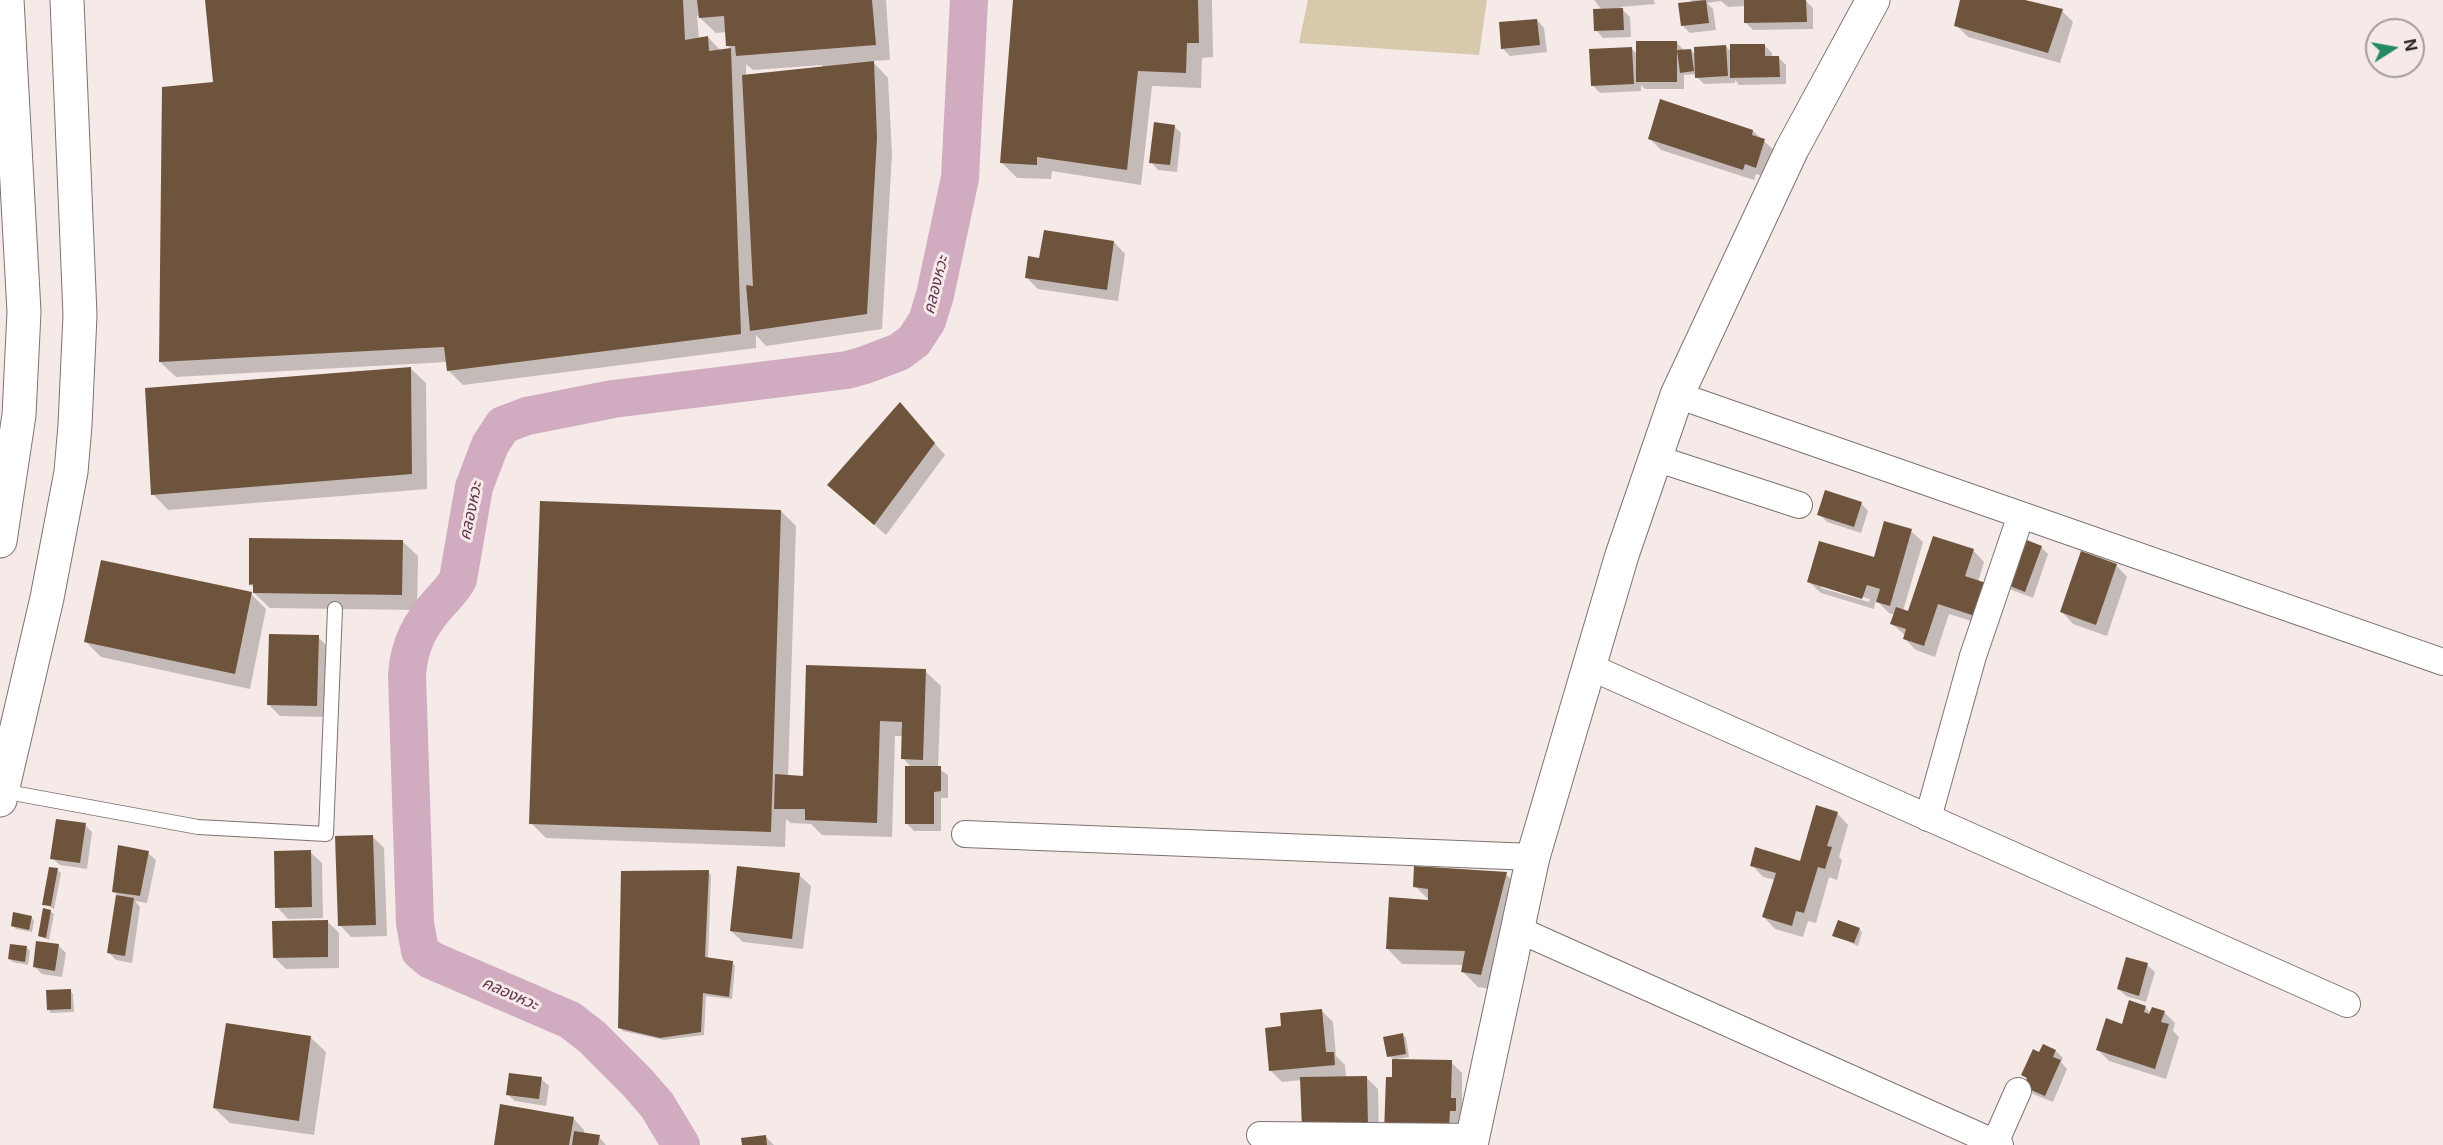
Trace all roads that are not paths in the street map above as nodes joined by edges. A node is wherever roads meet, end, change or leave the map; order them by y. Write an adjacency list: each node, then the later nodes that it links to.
1 (7, 0): 8 (main road)
2 (67, 0): 12 (main road)
3 (1873, 0): 4 (main road)
4 (1677, 395): 5 (main road); 7 (street)
5 (1655, 458): 6 (street); 11 (main road)
6 (1799, 505)
7 (2020, 515): 10 (street); 13 (street)
8 (0, 541)
9 (335, 609): 12 (lane)
10 (2443, 662)
11 (1588, 666): 13 (street); 15 (main road)
12 (1, 796)
13 (1928, 818): 17 (street)
14 (965, 834): 15 (street)
15 (1533, 857): 16 (main road)
16 (1517, 929): 20 (main road); 21 (street)
17 (2347, 1004)
18 (2018, 1091): 21 (street)
19 (1260, 1135): 20 (street)
20 (1471, 1141)
21 (1997, 1144)

